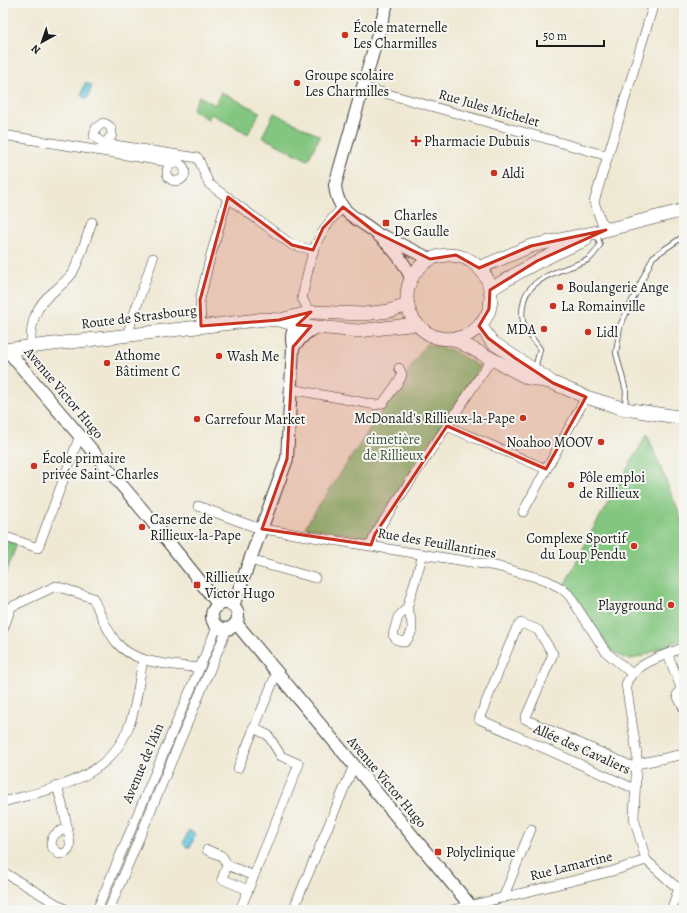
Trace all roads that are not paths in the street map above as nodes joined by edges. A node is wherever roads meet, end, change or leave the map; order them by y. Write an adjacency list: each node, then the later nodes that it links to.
1 (387, 3): 3 (street)
2 (654, 3): 6 (street)
3 (363, 87): 6 (street, Rue Jules Michelet); 9 (street)
4 (3, 135): 7 (street)
5 (102, 143): 8 (street)
6 (608, 156): 12 (street)
7 (175, 163)
8 (228, 197): 15 (street); 27 (street)
9 (343, 207): 13 (street); 15 (street)
10 (684, 210): 12 (main road)
11 (92, 222): 31 (street)
12 (605, 231): 18 (main road); 20 (main road); 36 (lane)
13 (374, 232): 17 (street); 19 (street)
14 (684, 236): 40 (lane)
15 (313, 250): 22 (street)
16 (152, 258): 29 (street)
17 (430, 259): 18 (main road); 19 (main road)
18 (479, 268): 20 (main road)
19 (411, 278): 21 (main road)
20 (490, 290): 26 (main road)
21 (408, 305): 22 (main road, Route de Strasbourg); 24 (main road)
22 (312, 312): 23 (main road, Route de Strasbourg); 25 (street)
23 (279, 320): 25 (main road, Route de Strasbourg); 27 (main road, Route de Strasbourg)
24 (417, 324): 28 (main road, Route de Strasbourg); 30 (main road)
25 (297, 325): 28 (main road, Route de Strasbourg); 32 (street)
26 (480, 325): 30 (main road); 36 (main road)
27 (201, 326): 29 (main road, Route de Strasbourg)
28 (316, 327): 32 (street)
29 (127, 335): 31 (main road, Route de Strasbourg)
30 (452, 338): 34 (main road)
31 (31, 347): 33 (main road, Route de Strasbourg)
32 (293, 347): 38 (street)
33 (5, 350): 43 (street, Avenue Victor Hugo)
34 (491, 360): 37 (main road); 42 (street)
35 (399, 368): 38 (street)
36 (534, 370): 37 (main road)
37 (553, 383): 39 (main road)
38 (291, 389): 47 (street)
39 (586, 397): 40 (main road); 44 (street)
40 (625, 409): 41 (main road)
41 (684, 418)
42 (447, 426): 44 (street); 49 (street)
43 (80, 435): 48 (street); 53 (street, Avenue Victor Hugo)
44 (546, 469): 46 (street)
45 (198, 506): 47 (street, Rue des Feuillantines)
46 (523, 512)
47 (262, 529): 49 (street, Rue des Feuillantines); 51 (street)
48 (3, 536)
49 (371, 546): 50 (street, Rue des Feuillantines)
50 (424, 554): 55 (street); 63 (street, Rue des Feuillantines)
51 (250, 560): 52 (street); 54 (street)
52 (315, 578)
53 (219, 605): 54 (street); 56 (street)
54 (233, 606): 56 (street)
55 (407, 608)
56 (227, 627): 61 (street, Avenue de l'Ain); 62 (street, Avenue Victor Hugo); 88 (street, Avenue de l'Ain)
57 (3, 630): 60 (street)
58 (684, 647): 59 (street)
59 (668, 655): 63 (street); 64 (street)
60 (143, 660): 61 (street); 72 (street)
61 (199, 668): 87 (street, Avenue de l'Ain)
62 (277, 672): 66 (street); 69 (street, Avenue Victor Hugo)
63 (632, 673): 70 (street)
64 (684, 709)
65 (525, 719): 67 (street, Allée des Cavaliers); 67 (street, Allée des Cavaliers); 70 (street, Allée des Cavaliers)
66 (253, 728): 71 (street); 81 (street)
67 (517, 736): 73 (street, Allée des Cavaliers)
68 (684, 754): 70 (street)
69 (354, 765): 85 (street, Avenue Victor Hugo); 90 (street)
70 (636, 766): 73 (street)
71 (238, 768)
72 (57, 786): 74 (street); 76 (street)
73 (635, 789): 78 (street)
74 (3, 802)
75 (530, 828): 84 (street, Rue Lamartine)
76 (67, 829)
77 (207, 850): 79 (street)
78 (646, 860): 82 (street); 84 (street, Rue Lamartine)
79 (227, 865): 81 (street); 83 (street)
80 (3, 872): 86 (street)
81 (254, 876): 83 (street)
82 (682, 889): 92 (street)
83 (248, 890): 89 (street)
84 (502, 898): 85 (street, Rue Lamartine)
85 (472, 908): 91 (street, Rue Lamartine)
86 (67, 910)
87 (96, 910)
88 (109, 910)
89 (240, 910)
90 (293, 910)
91 (452, 910)
92 (671, 910)

